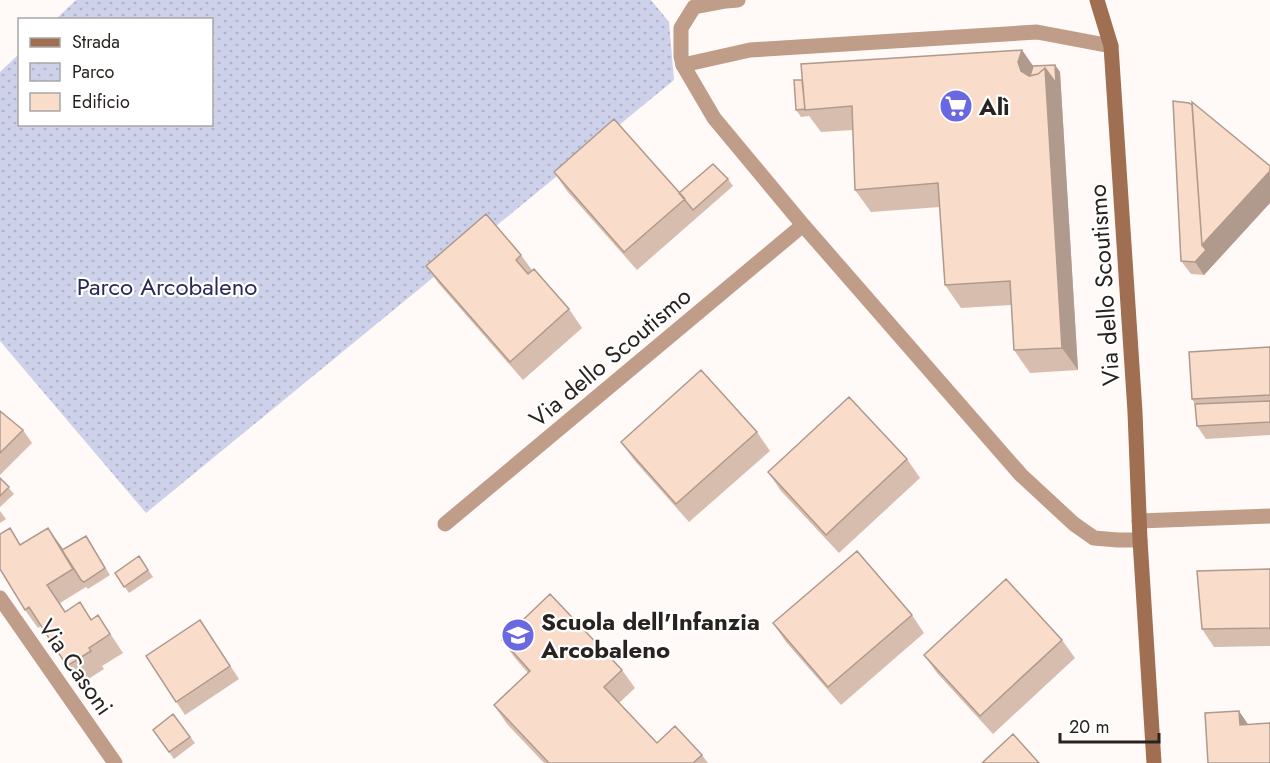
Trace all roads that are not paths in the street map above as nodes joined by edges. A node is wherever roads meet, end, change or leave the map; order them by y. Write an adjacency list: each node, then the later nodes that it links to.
1 (738, 0): 4 (street)
2 (1097, 0): 3 (street, Via dello Scoutismo)
3 (1111, 46): 4 (street); 7 (street, Via dello Scoutismo)
4 (683, 65): 5 (street)
5 (803, 225): 8 (street, Via dello Scoutismo); 9 (street)
6 (1270, 516): 7 (street)
7 (1139, 521): 9 (street, Via dello Scoutismo)
8 (446, 524)
9 (1140, 540): 12 (street, Via dello Scoutismo)
10 (0, 598): 11 (street, Via Casoni)
11 (115, 763)
12 (1154, 763)

